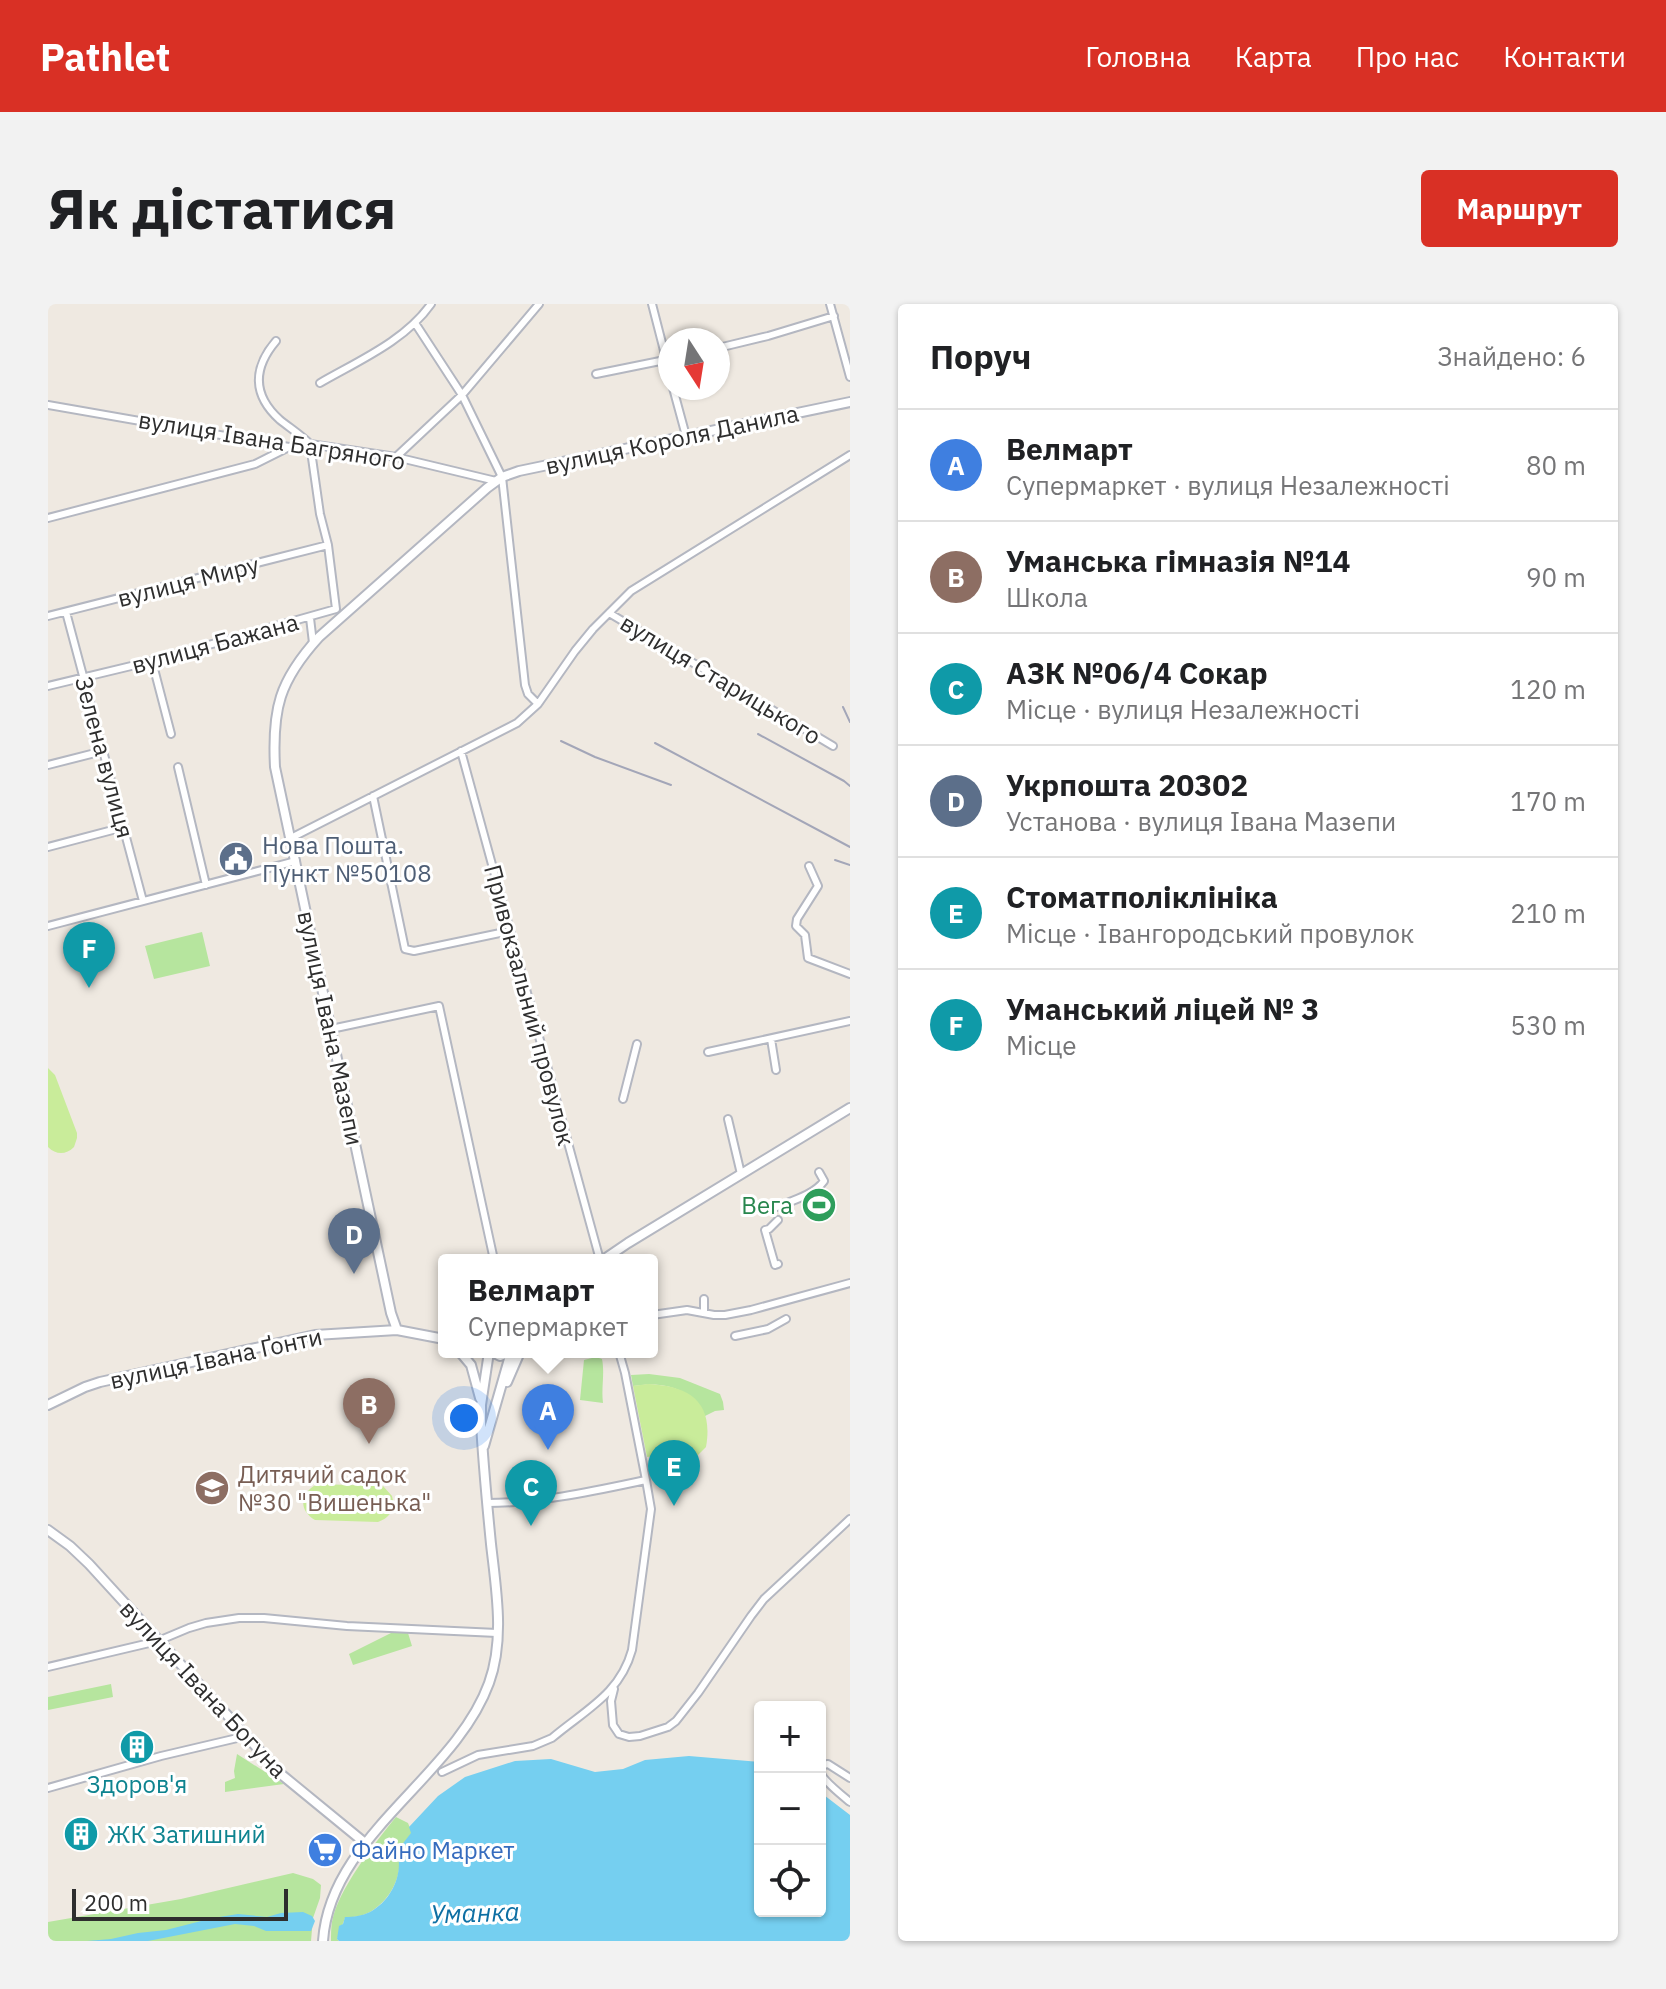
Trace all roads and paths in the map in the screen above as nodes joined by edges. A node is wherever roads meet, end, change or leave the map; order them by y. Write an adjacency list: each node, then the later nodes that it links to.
1 (431, 304): 6 (street)
2 (539, 304): 15 (street)
3 (652, 304): 7 (street)
4 (830, 304): 5 (street)
5 (834, 316): 9 (street); 11 (street)
6 (415, 323): 14 (street); 15 (street)
7 (659, 328)
8 (276, 341): 20 (street)
9 (730, 345)
10 (658, 361): 12 (street)
11 (848, 362): 13 (street)
12 (596, 374)
13 (850, 377)
14 (320, 383)
15 (462, 395): 23 (street); 24 (street)
16 (676, 400): 19 (street)
17 (850, 402): 19 (main road, вулиця Короля Данила)
18 (48, 405): 21 (street, вулиця Івана Багряного)
19 (686, 436): 24 (main road, вулиця Короля Данила)
20 (310, 444): 21 (street, вулиця Івана Багряного); 23 (street, вулиця Івана Багряного); 26 (street)
21 (289, 447): 25 (street)
22 (850, 455): 28 (street)
23 (396, 457): 24 (street, вулиця Івана Багряного)
24 (499, 479): 31 (main road, вулиця Івана Мазепи); 35 (street)
25 (48, 518)
26 (328, 545): 27 (street, вулиця Миру); 30 (street, вулиця Бажана)
27 (66, 612): 29 (street, вулиця Миру); 33 (street, Зелена вулиця)
28 (609, 613): 35 (street); 37 (street, вулиця Старицького)
29 (48, 616)
30 (310, 618): 31 (street); 32 (street, вулиця Бажана)
31 (313, 643): 44 (main road, вулиця Івана Мазепи)
32 (152, 661): 33 (street, вулиця Бажана); 36 (street)
33 (84, 678): 34 (street, вулиця Бажана); 38 (street, Зелена вулиця)
34 (48, 686)
35 (538, 704): 39 (street)
36 (171, 734)
37 (833, 746)
38 (103, 751): 40 (street); 43 (street, Зелена вулиця)
39 (461, 751): 42 (street); 51 (street, Привокзальний провулок)
40 (48, 765)
41 (178, 767): 48 (street)
42 (373, 796): 44 (street); 51 (street)
43 (124, 827): 45 (street); 49 (street, Зелена вулиця)
44 (291, 838): 46 (main road, вулиця Івана Мазепи)
45 (48, 847)
46 (296, 861): 48 (street); 54 (main road, вулиця Івана Мазепи)
47 (809, 866): 52 (street)
48 (206, 885): 49 (street)
49 (143, 901): 50 (street)
50 (48, 926)
51 (510, 931): 67 (street, Привокзальний провулок)
52 (850, 974)
53 (850, 1021): 55 (street)
54 (331, 1029): 66 (street); 75 (main road, вулиця Івана Мазепи)
55 (771, 1039): 57 (street); 58 (street)
56 (637, 1044): 59 (street)
57 (708, 1052)
58 (776, 1070)
59 (623, 1099)
60 (850, 1108): 63 (main road)
61 (728, 1119): 63 (street)
62 (819, 1172): 64 (street)
63 (741, 1174): 68 (main road)
64 (774, 1208)
65 (778, 1220): 69 (street)
66 (493, 1254)
67 (600, 1254)
68 (612, 1254)
69 (778, 1264)
70 (850, 1283): 72 (street)
71 (704, 1299): 72 (street)
72 (704, 1313): 73 (street)
73 (658, 1314)
74 (786, 1319): 76 (street)
75 (397, 1330): 77 (main road, вулиця Івана Ґонти); 84 (main road, вулиця Івана Ґонти)
76 (735, 1336)
77 (438, 1337)
78 (465, 1358): 85 (main road)
79 (490, 1358): 85 (main road)
80 (509, 1358): 83 (main road)
81 (517, 1358): 83 (main road)
82 (621, 1358): 87 (street)
83 (498, 1401): 86 (main road)
84 (48, 1405)
85 (481, 1405): 86 (main road)
86 (483, 1450): 88 (main road)
87 (646, 1480): 88 (street); 94 (street)
88 (487, 1503): 91 (main road)
89 (850, 1519): 94 (street)
90 (48, 1530): 92 (main road, вулиця Івана Богуна)
91 (497, 1633): 92 (street); 100 (main road)
92 (158, 1641): 93 (street); 95 (main road, вулиця Івана Богуна)
93 (48, 1667)
94 (614, 1688): 96 (street)
95 (246, 1736): 98 (street); 100 (main road, вулиця Івана Богуна)
96 (442, 1772)
97 (850, 1778): 99 (street)
98 (48, 1788)
99 (850, 1802)
100 (365, 1843): 101 (main road)
101 (323, 1941)

